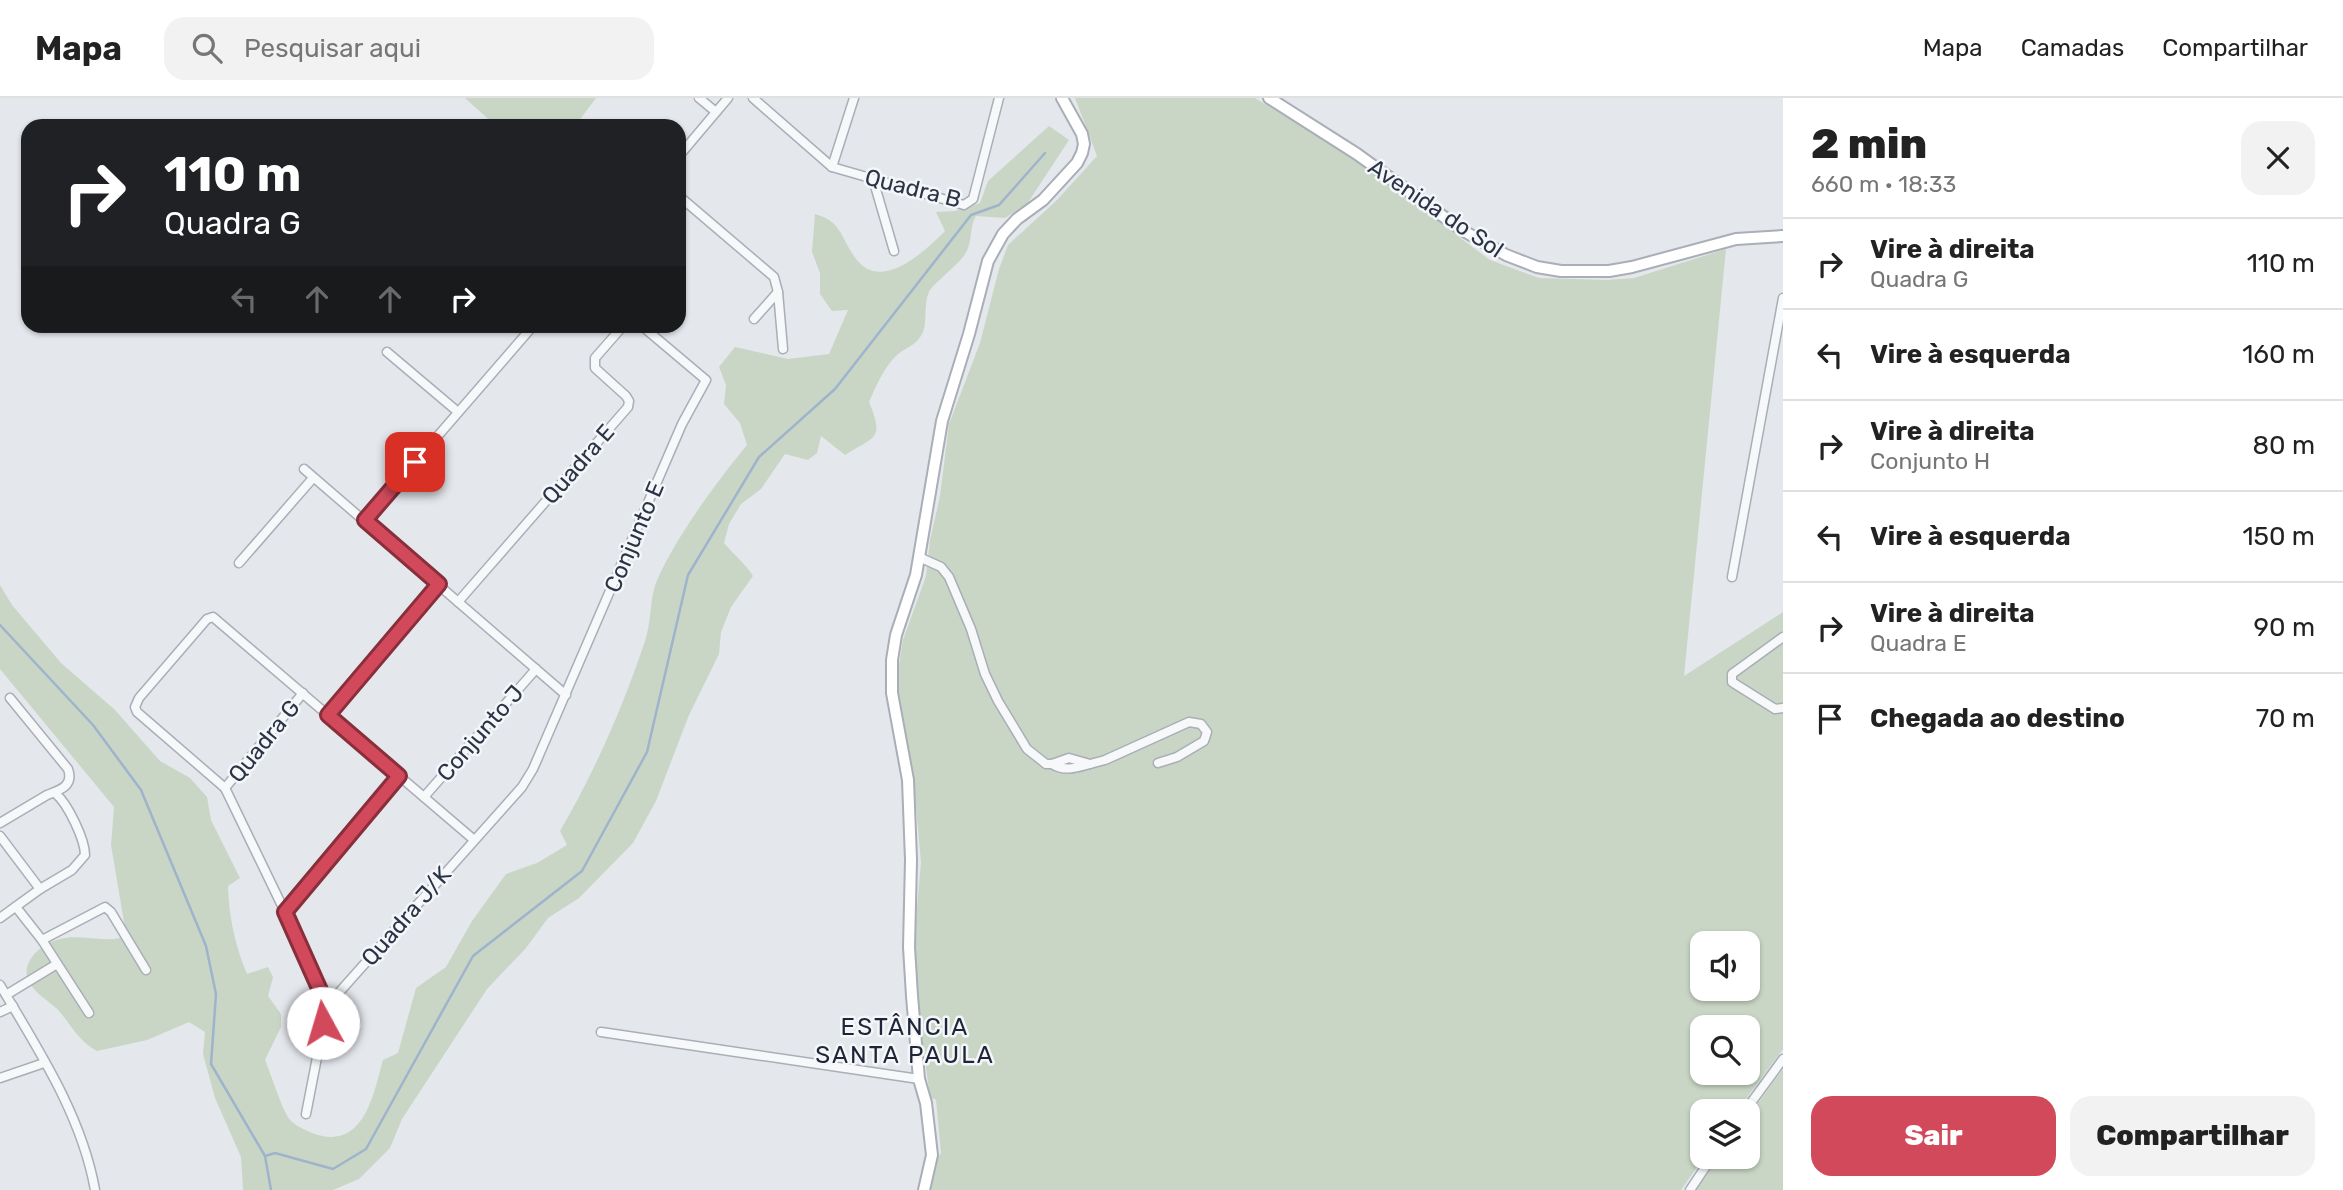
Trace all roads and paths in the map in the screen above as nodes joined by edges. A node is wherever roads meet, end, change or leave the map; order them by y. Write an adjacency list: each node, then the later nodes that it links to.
1 (699, 98): 8 (street)
2 (728, 98): 8 (street)
3 (753, 98): 10 (street, Quadra B)
4 (854, 98): 10 (street, Quadra B)
5 (999, 98): 11 (street, Quadra B)
6 (1062, 98): 27 (street)
7 (1276, 100): 13 (street, Avenida do Sol)
8 (716, 112): 9 (street)
9 (686, 148)
10 (832, 167): 11 (street, Quadra B)
11 (873, 179): 14 (street)
12 (686, 202): 15 (street)
13 (1783, 236)
14 (894, 251)
15 (778, 292): 17 (street); 21 (street)
16 (1783, 298): 29 (street)
17 (754, 319)
18 (527, 333): 23 (street)
19 (617, 333): 31 (street, Quadra E)
20 (650, 333): 35 (street, Conjunto E)
21 (783, 349)
22 (387, 352): 23 (street)
23 (458, 412): 26 (street)
24 (304, 469): 25 (street)
25 (313, 478): 26 (street); 28 (street)
26 (365, 520): 30 (street)
27 (919, 556): 39 (street); 64 (street)
28 (239, 563)
29 (1732, 577)
30 (439, 584): 31 (street); 38 (street)
31 (458, 602): 33 (street)
32 (1783, 637): 37 (street)
33 (536, 669): 35 (street); 43 (street, Conjunto J)
34 (303, 693): 38 (street); 41 (street, Quadra G); 41 (street)
35 (566, 695): 46 (street, Conjunto E)
36 (10, 698): 42 (street)
37 (1783, 708)
38 (328, 715): 40 (street)
39 (1158, 763)
40 (399, 776): 43 (street); 49 (street)
41 (225, 789): 49 (street)
42 (56, 794): 44 (street); 47 (street)
43 (424, 797): 46 (street)
44 (0, 824)
45 (0, 836): 47 (street)
46 (474, 839): 57 (street, Quadra J/K)
47 (40, 889): 48 (street)
48 (16, 906): 50 (street); 51 (street)
49 (285, 912): 57 (street)
50 (0, 918)
51 (42, 940): 52 (street); 53 (street)
52 (57, 964): 55 (street); 59 (street)
53 (146, 970)
54 (0, 985): 55 (street)
55 (6, 995): 56 (street)
56 (13, 1006): 58 (street); 62 (street)
57 (327, 1006): 66 (street)
58 (0, 1012)
59 (89, 1013)
60 (601, 1032): 64 (street)
61 (1783, 1059): 65 (street)
62 (44, 1063): 63 (street); 68 (street)
63 (0, 1078)
64 (919, 1079): 69 (street)
65 (1754, 1099)
66 (306, 1114)
67 (1704, 1169): 70 (street)
68 (95, 1190)
69 (924, 1190)
70 (1690, 1190)

